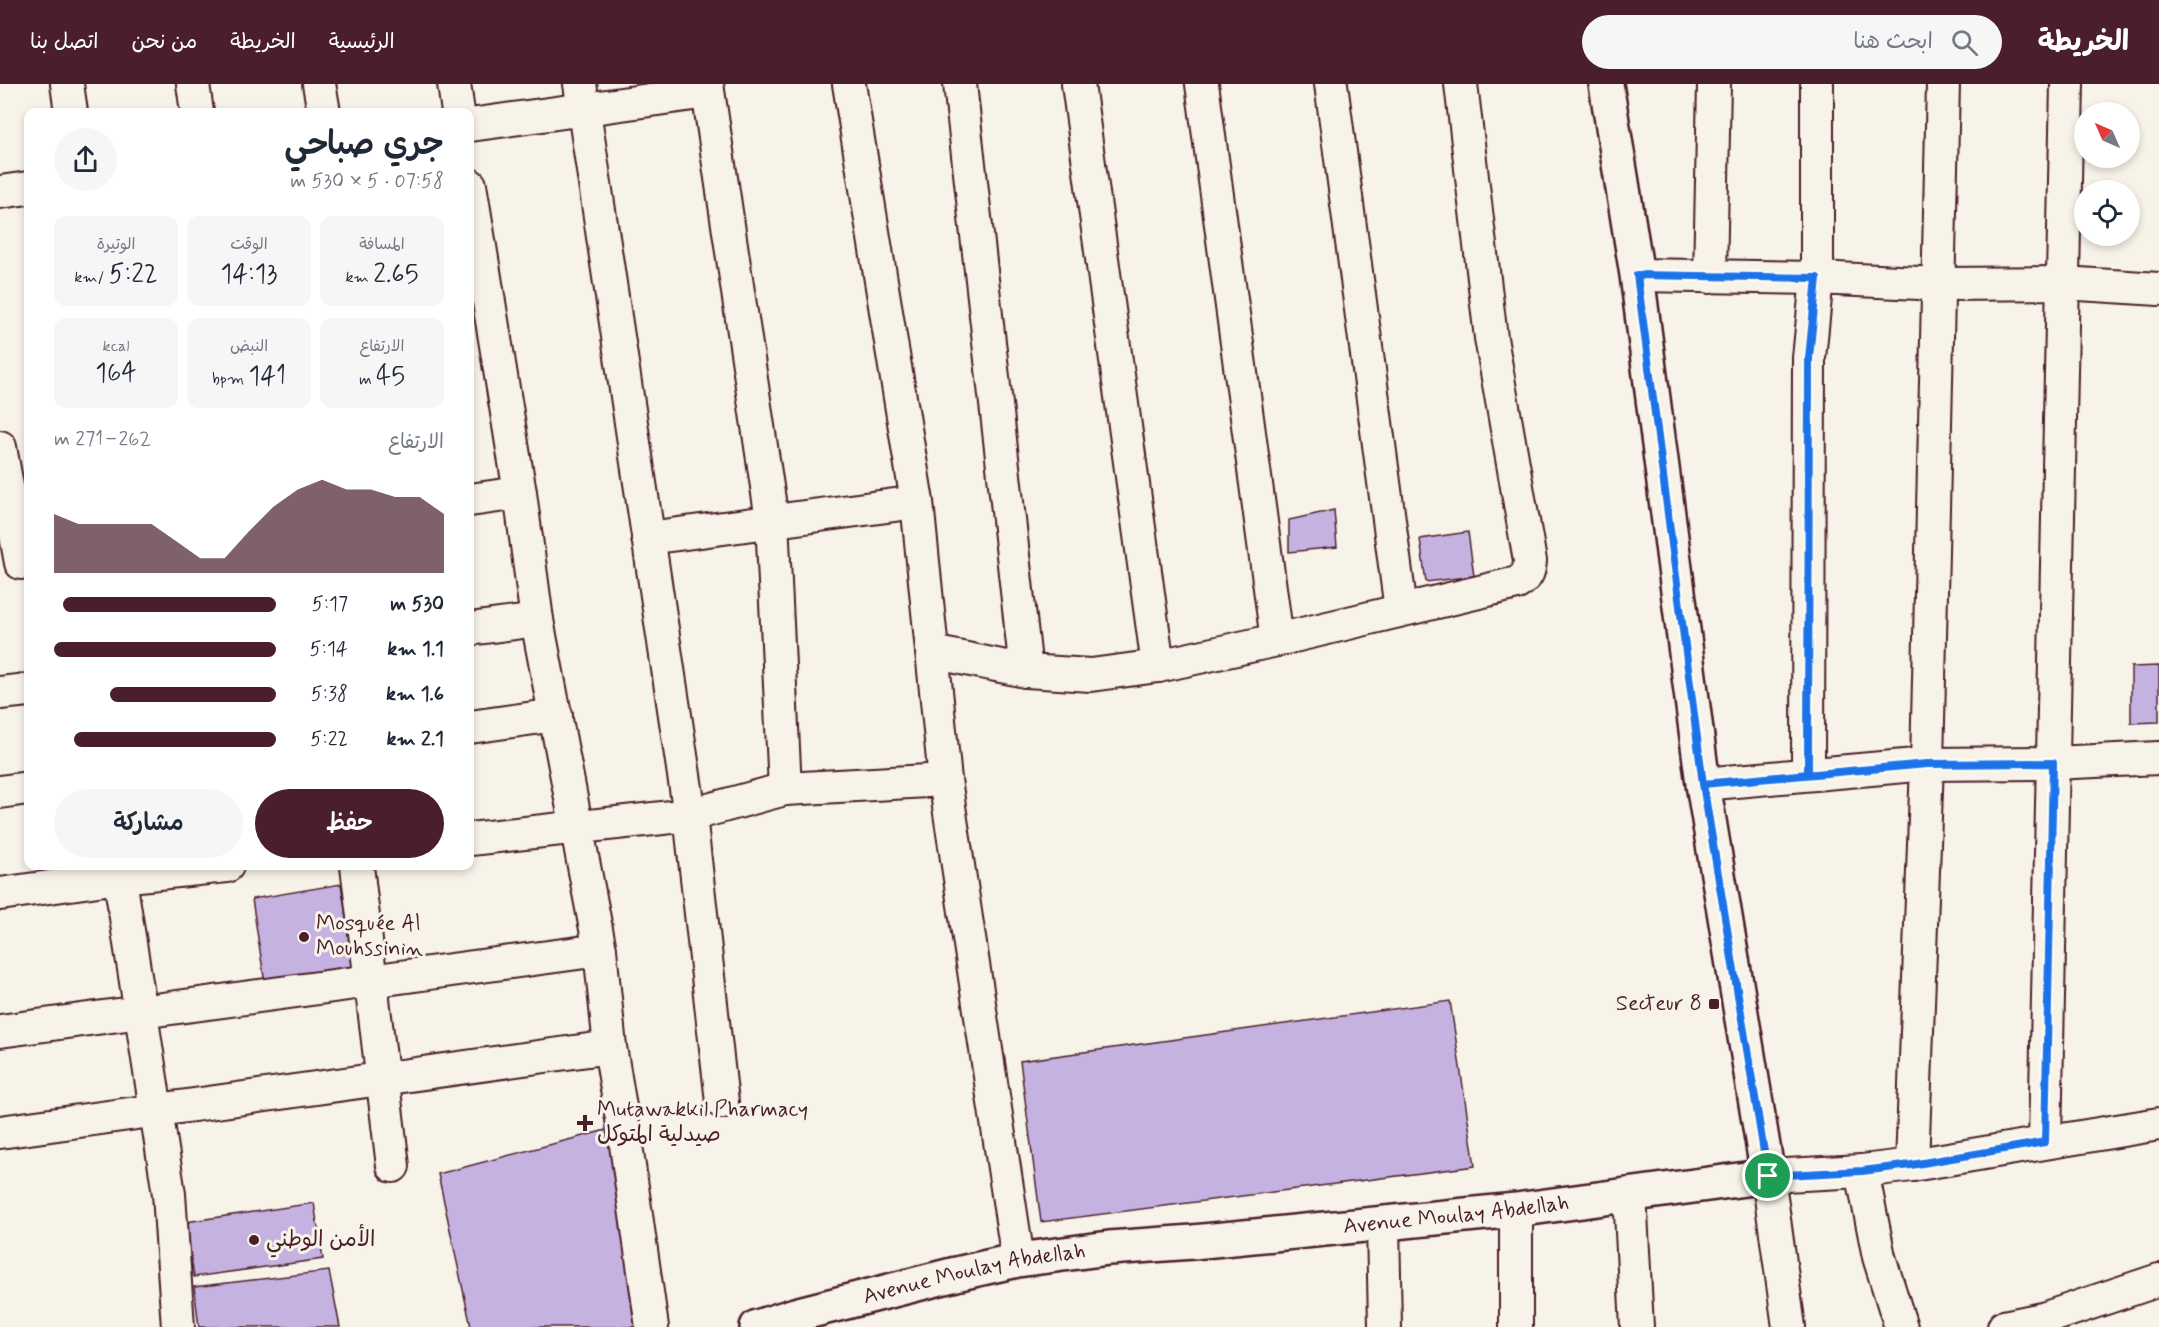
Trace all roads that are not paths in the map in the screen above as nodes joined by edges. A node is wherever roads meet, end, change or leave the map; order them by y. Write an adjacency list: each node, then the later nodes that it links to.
1 (67, 84): 18 (street)
2 (193, 84): 19 (street)
3 (320, 84): 20 (street)
4 (454, 84): 21 (street)
5 (849, 84): 35 (street)
6 (960, 84): 45 (street)
7 (1078, 84): 44 (street)
8 (1202, 84): 42 (street)
9 (1331, 84): 39 (street)
10 (1461, 84): 39 (street)
11 (1606, 84): 26 (street)
12 (1714, 84): 27 (street)
13 (1817, 84): 28 (street)
14 (1943, 84): 30 (street)
15 (2067, 84): 29 (street)
16 (707, 88): 17 (street); 36 (street)
17 (581, 96): 22 (street); 37 (street)
18 (70, 108)
19 (196, 108)
20 (323, 108)
21 (457, 108)
22 (474, 123)
23 (24, 189): 24 (street)
24 (0, 192)
25 (474, 209): 33 (street)
26 (1637, 275): 27 (street); 55 (street)
27 (1710, 277): 28 (street)
28 (1817, 278): 30 (street); 53 (street)
29 (2063, 283): 30 (street); 31 (street); 51 (street)
30 (1939, 284): 52 (street)
31 (2159, 289)
32 (0, 447): 38 (street)
33 (520, 493): 34 (street); 40 (street)
34 (474, 499)
35 (917, 502): 36 (street); 43 (street)
36 (772, 520): 37 (street); 57 (street)
37 (648, 538): 59 (street)
38 (16, 563)
39 (1401, 610): 42 (street)
40 (537, 620): 41 (street); 48 (street)
41 (474, 628)
42 (1276, 640): 44 (street)
43 (932, 652): 45 (street); 54 (street)
44 (1158, 666): 45 (street)
45 (1026, 671)
46 (24, 690): 47 (street)
47 (0, 693)
48 (556, 715): 49 (street); 60 (street)
49 (474, 726)
50 (2159, 758): 51 (street)
51 (2053, 763): 52 (street); 76 (street)
52 (1927, 764): 53 (street); 77 (street)
53 (1808, 774): 55 (street)
54 (945, 780): 57 (street); 84 (street)
55 (1703, 784): 80 (street)
56 (24, 789): 58 (street)
57 (785, 789): 59 (street)
58 (0, 792)
59 (690, 815): 60 (street); 72 (street)
60 (578, 827): 61 (street); 66 (street)
61 (474, 839)
62 (141, 870): 64 (street)
63 (358, 870): 67 (street)
64 (119, 871): 65 (street); 68 (street)
65 (0, 894)
66 (600, 950): 67 (street); 70 (street)
67 (372, 980): 68 (street); 71 (street)
68 (140, 1012): 69 (street); 73 (street)
69 (0, 1031)
70 (610, 1047): 71 (street); 87 (street)
71 (383, 1078): 73 (street); 78 (street)
72 (722, 1102)
73 (156, 1110): 75 (street); 86 (street)
74 (2159, 1124): 76 (street, Avenue Moulay Abdellah)
75 (0, 1132)
76 (2045, 1142): 77 (street, Avenue Moulay Abdellah)
77 (1911, 1165): 79 (street, Avenue Moulay Abdellah)
78 (393, 1166)
79 (1862, 1171): 80 (street, Avenue Moulay Abdellah); 93 (street)
80 (1768, 1176): 81 (street, Avenue Moulay Abdellah); 92 (street)
81 (1630, 1194): 82 (street, Avenue Moulay Abdellah); 91 (street)
82 (1516, 1210): 83 (street, Avenue Moulay Abdellah); 90 (street)
83 (1383, 1223): 84 (street, Avenue Moulay Abdellah); 89 (street)
84 (1018, 1260): 88 (street, Avenue Moulay Abdellah)
85 (2159, 1280): 94 (street)
86 (178, 1327)
87 (652, 1327)
88 (757, 1327)
89 (1385, 1327)
90 (1516, 1327)
91 (1637, 1327)
92 (1789, 1327)
93 (1901, 1327)
94 (2004, 1327)

